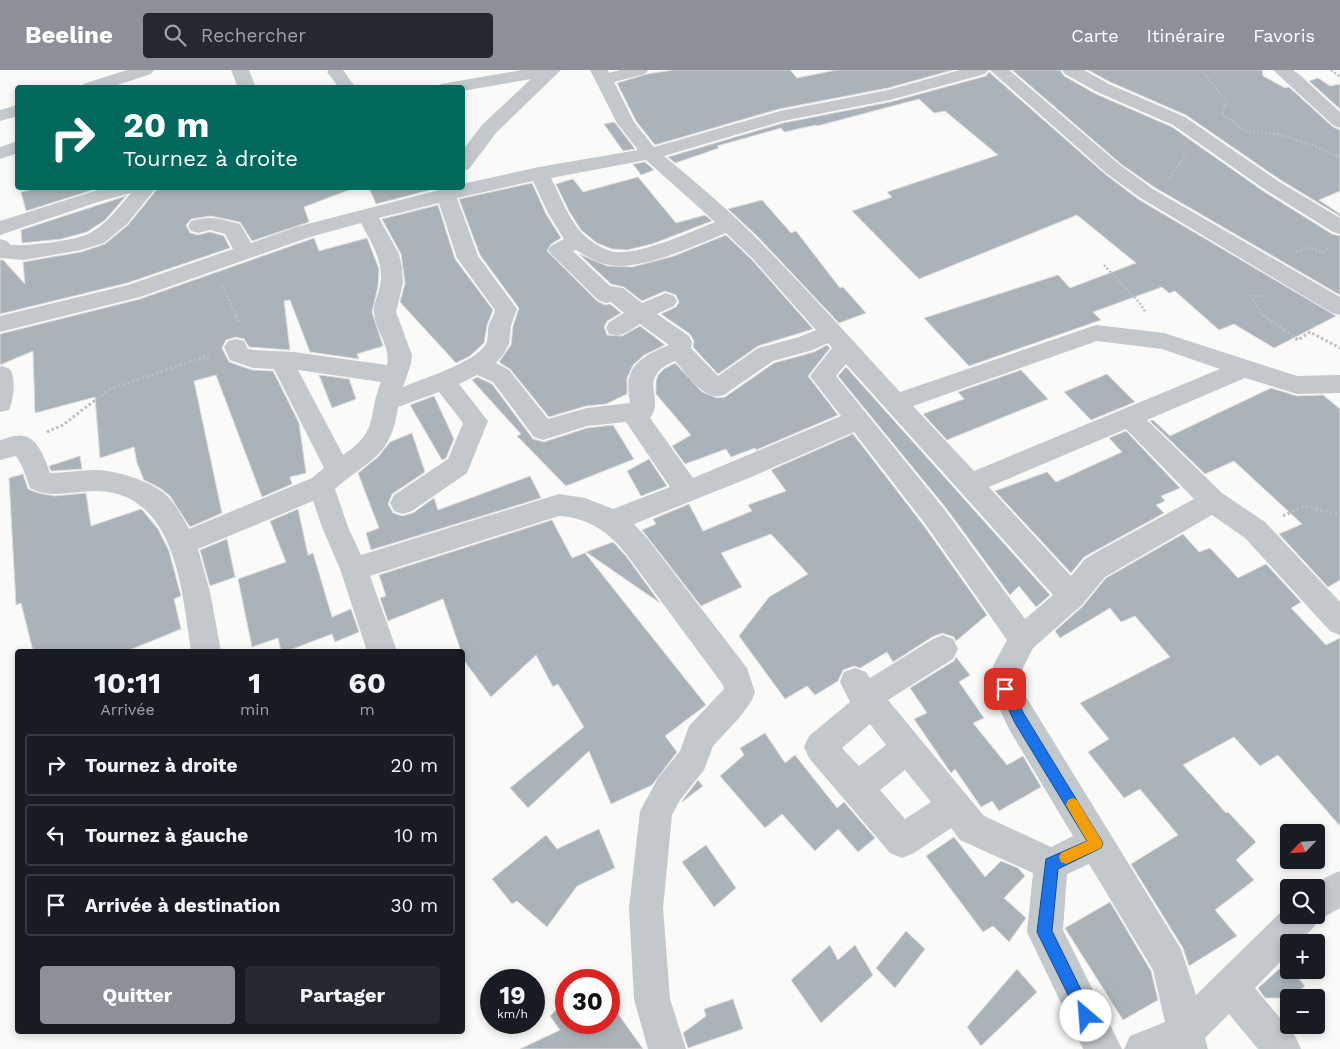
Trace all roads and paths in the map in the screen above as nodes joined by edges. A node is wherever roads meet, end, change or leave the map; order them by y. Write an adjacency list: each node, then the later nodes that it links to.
1 (240, 70): 16 (street)
2 (551, 70): 11 (street); 27 (street)
3 (640, 70): 13 (street)
4 (979, 70): 25 (street)
5 (999, 70): 34 (street)
6 (1071, 70): 22 (street)
7 (1201, 70): 26 (path)
8 (1282, 70): 21 (street)
9 (1331, 70): 14 (path)
10 (336, 72): 17 (street)
11 (516, 73): 18 (street)
12 (147, 74): 15 (street)
13 (601, 75): 25 (street)
14 (1339, 76)
15 (95, 80)
16 (246, 85)
17 (346, 85)
18 (462, 85)
19 (15, 111): 20 (street)
20 (0, 116)
21 (1340, 122)
22 (1205, 138): 34 (path); 39 (street)
23 (15, 148): 24 (street)
24 (0, 153)
25 (650, 154): 28 (street); 37 (street)
26 (1339, 156)
27 (465, 161)
28 (539, 173): 29 (street); 41 (street)
29 (465, 188)
30 (116, 190): 40 (street)
31 (144, 190): 42 (street)
32 (398, 190): 35 (street)
33 (448, 191): 35 (street); 58 (street)
34 (1146, 193): 46 (street)
35 (392, 209): 36 (street)
36 (367, 215): 43 (street); 61 (street)
37 (729, 224): 41 (street); 52 (street)
38 (198, 226): 43 (street)
39 (1340, 227)
40 (0, 228)
41 (578, 240): 49 (street)
42 (0, 246)
43 (245, 251): 44 (street)
44 (211, 264): 50 (street); 54 (path)
45 (1104, 265): 53 (path)
46 (1314, 292): 48 (street); 55 (path)
47 (666, 301): 49 (street)
48 (1340, 307)
49 (640, 313): 51 (street); 56 (street)
50 (0, 324)
51 (617, 328)
52 (839, 339): 56 (street); 65 (street); 69 (street)
53 (1164, 341): 59 (street); 65 (street)
54 (236, 347): 57 (street); 70 (path)
55 (1340, 348)
56 (679, 350): 67 (street)
57 (282, 360): 61 (street); 71 (street)
58 (476, 364): 62 (street); 67 (street)
59 (1244, 369): 63 (street); 68 (street)
60 (2, 374): 66 (street)
61 (395, 375): 64 (street)
62 (443, 381): 64 (street); 75 (street)
63 (1340, 384)
64 (386, 402): 71 (street)
65 (897, 402): 72 (street)
66 (0, 403)
67 (632, 412): 73 (street)
68 (1129, 417): 72 (street); 74 (street)
69 (858, 419): 73 (street); 83 (street)
70 (11, 447): 79 (street)
71 (330, 478): 79 (street); 80 (street)
72 (969, 484): 81 (street)
73 (687, 491): 77 (street)
74 (1213, 501): 78 (street); 81 (street)
75 (403, 504)
76 (1340, 515): 78 (path)
77 (612, 521): 80 (street); 98 (street)
78 (1255, 530): 82 (street)
79 (181, 544): 84 (street)
80 (354, 569): 85 (street)
81 (1072, 596): 83 (street)
82 (1340, 622)
83 (1023, 639): 91 (street)
84 (206, 649)
85 (381, 649)
86 (943, 650): 87 (street)
87 (860, 690): 88 (street); 89 (street)
88 (908, 748): 89 (street); 90 (street)
89 (857, 788): 90 (street)
90 (954, 806): 92 (street)
91 (1096, 843): 92 (street); 97 (street)
92 (1051, 864): 99 (street)
93 (1340, 888): 94 (street)
94 (1325, 898)
95 (1291, 924): 96 (street)
96 (1231, 987): 97 (street); 101 (street)
97 (1187, 1041): 100 (street)
98 (667, 1049)
99 (1103, 1049)
100 (1143, 1049)
101 (1282, 1049)

